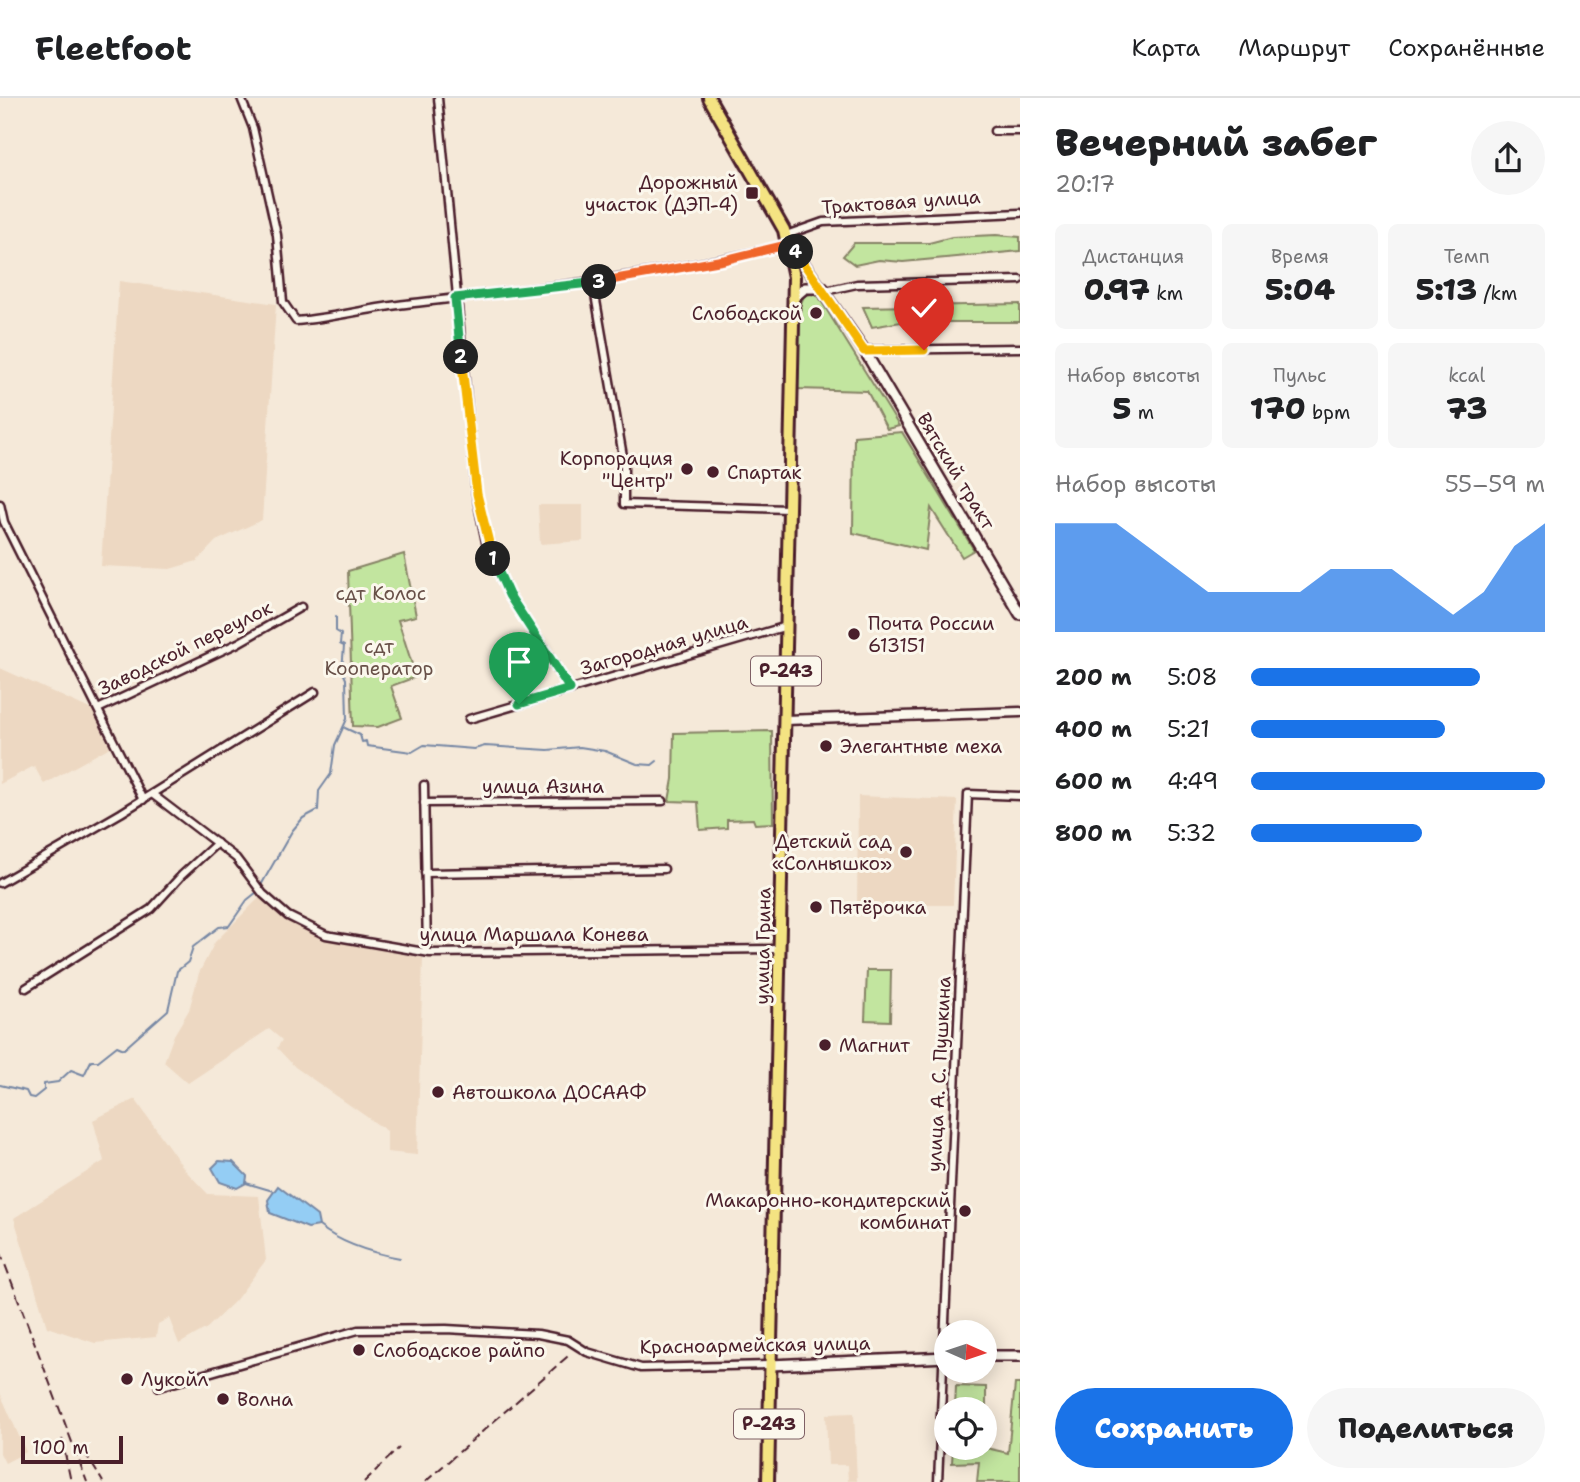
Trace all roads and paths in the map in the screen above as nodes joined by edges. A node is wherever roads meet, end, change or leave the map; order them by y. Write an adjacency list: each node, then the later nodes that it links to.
1 (241, 98): 11 (street, Трактовая улица)
2 (438, 98): 11 (street)
3 (709, 98): 7 (highway, Р-243)
4 (994, 131): 5 (street)
5 (1020, 131)
6 (1020, 213): 7 (street, Трактовая улица)
7 (788, 239): 9 (street, Трактовая улица); 10 (main road, Вятский тракт); 12 (highway, улица Грина / Р-243)
8 (1020, 280): 10 (street)
9 (593, 283): 11 (street, Трактовая улица); 16 (street)
10 (824, 289): 12 (main road); 14 (main road, Вятский тракт)
11 (455, 298): 20 (street)
12 (793, 298): 16 (highway, улица Грина / Р-243)
13 (1020, 348): 14 (street)
14 (864, 351): 18 (main road, Вятский тракт)
15 (0, 504): 22 (street, Заводской переулок)
16 (789, 509): 19 (highway, улица Грина / Р-243)
17 (301, 607): 22 (street, Заводской переулок)
18 (1020, 614)
19 (787, 626): 20 (street, Загородная улица); 25 (highway, улица Грина / Р-243)
20 (570, 689): 24 (street, Загородная улица)
21 (314, 692): 27 (street)
22 (98, 709): 29 (street)
23 (1020, 712): 25 (street)
24 (469, 719)
25 (785, 720): 36 (highway, улица Грина / Р-243)
26 (424, 785): 31 (street)
27 (152, 794): 29 (street); 32 (street, улица Маршала Конева)
28 (1020, 796): 39 (street, улица А. С. Пушкина)
29 (143, 800): 35 (street)
30 (663, 801): 31 (street, улица Азина)
31 (424, 803): 34 (street)
32 (217, 843): 37 (street, улица Маршала Конева); 38 (street)
33 (664, 869): 34 (street)
34 (425, 873): 37 (street)
35 (0, 883)
36 (780, 949): 37 (street, улица Маршала Конева); 43 (highway, улица Грина / Р-243)
37 (427, 952)
38 (26, 988)
39 (947, 1320)
40 (998, 1356): 41 (main road)
41 (1020, 1356)
42 (934, 1358): 43 (main road, Красноармейская улица)
43 (770, 1365): 45 (street, Красноармейская улица); 46 (highway, улица Грина / Р-243)
44 (944, 1383): 47 (street, улица А. С. Пушкина)
45 (159, 1387)
46 (768, 1482)
47 (938, 1482)

